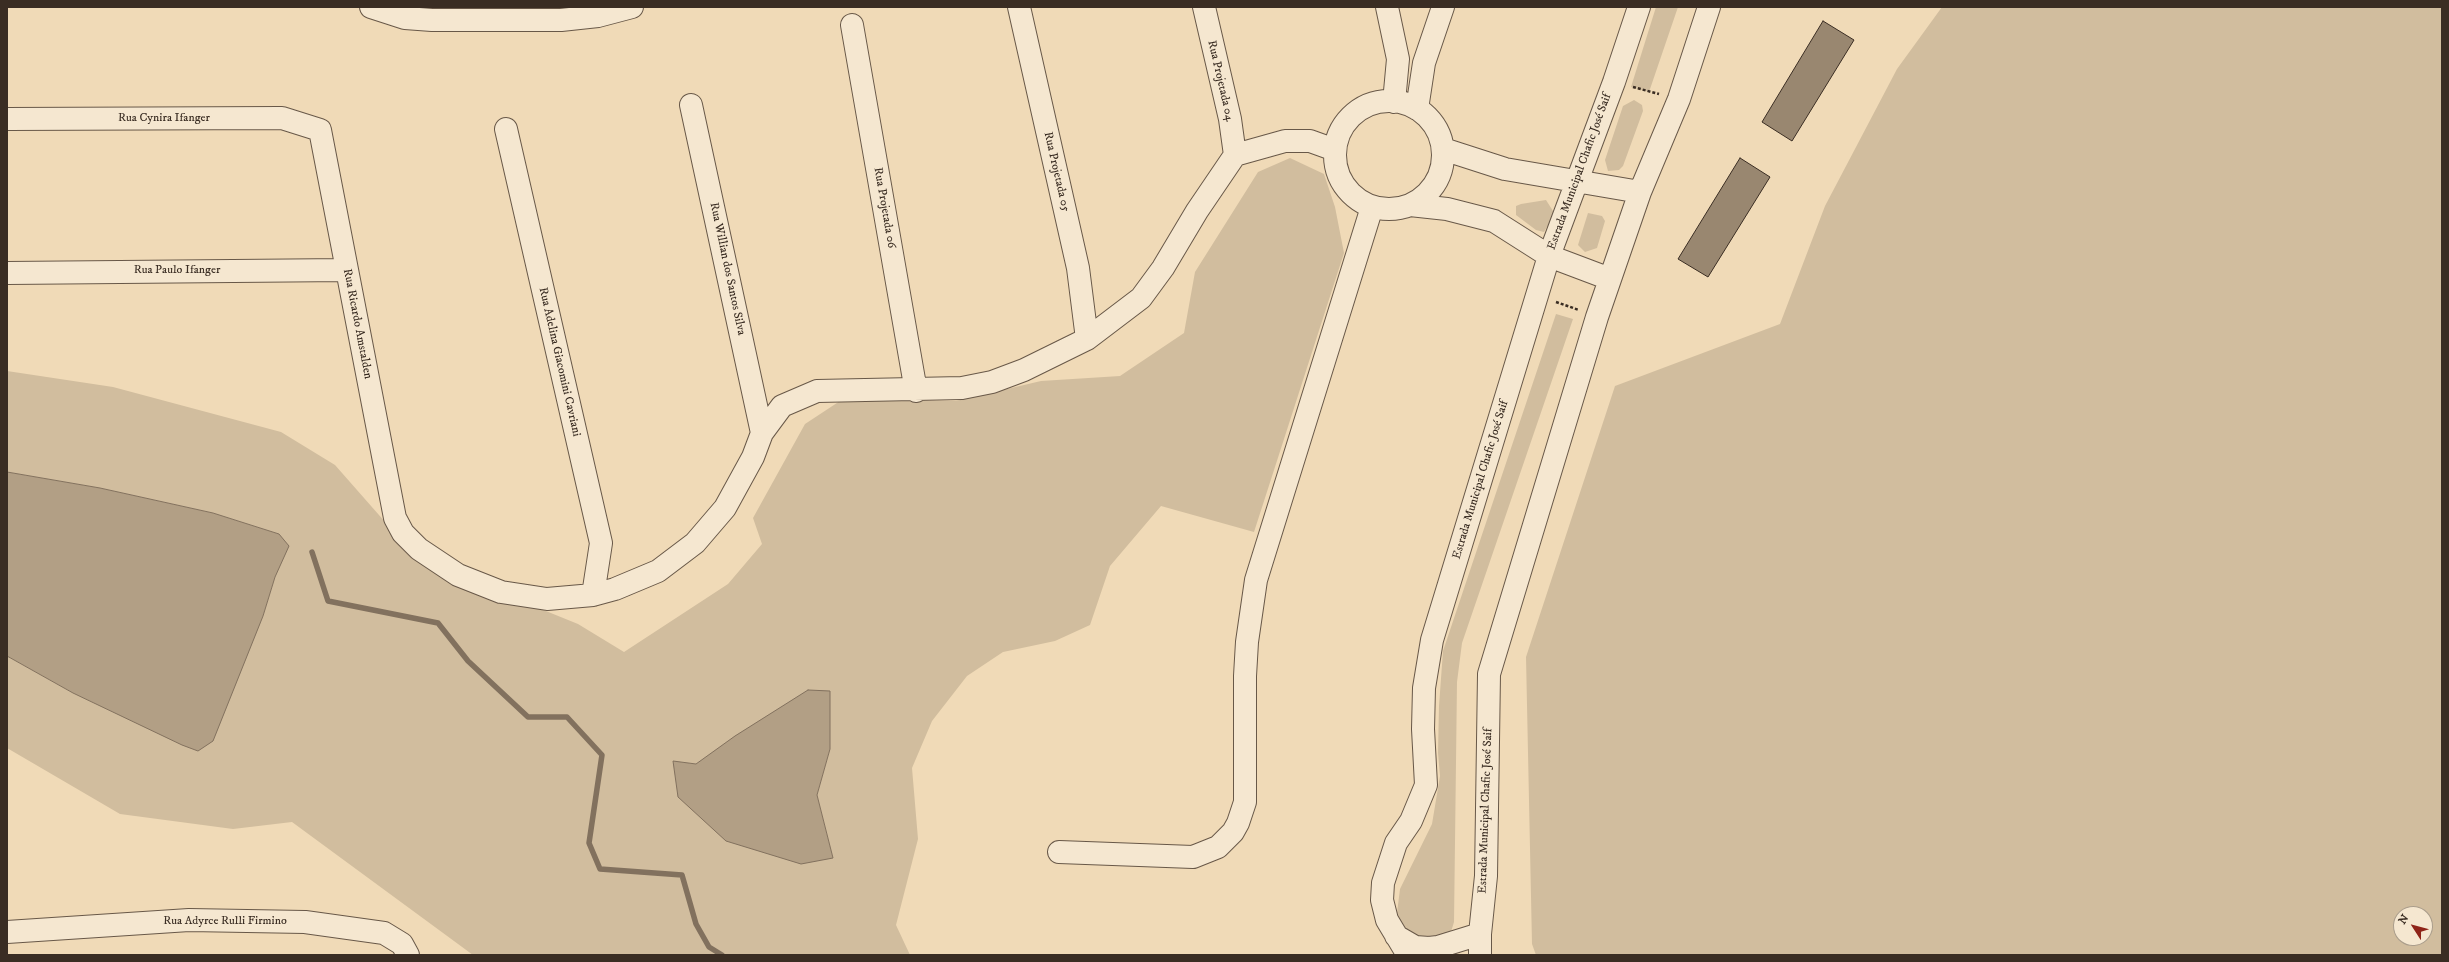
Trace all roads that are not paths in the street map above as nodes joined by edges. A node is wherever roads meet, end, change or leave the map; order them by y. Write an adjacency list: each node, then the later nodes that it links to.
1 (372, 7): 9 (street)
2 (632, 7): 9 (street)
3 (1019, 7): 28 (street, Rua Projetada 05)
4 (1204, 7): 19 (street, Rua Projetada 04)
5 (1387, 7): 11 (street)
6 (1443, 7): 13 (street)
7 (1639, 7): 20 (street, Estrada Municipal Chafic José Saif)
8 (1709, 7): 21 (street, Estrada Municipal Chafic José Saif)
9 (466, 14)
10 (852, 25): 29 (street, Rua Projetada 06)
11 (1394, 102): 13 (street); 18 (street)
12 (690, 105): 30 (street, Rua Willian dos Santos Silva)
13 (1417, 109): 17 (street)
14 (7, 119): 16 (street, Rua Cynira Ifanger)
15 (506, 129): 31 (street, Rua Adelina Giacomini Cavriani)
16 (320, 130): 25 (street, Rua Ricardo Amstalden)
17 (1443, 148): 20 (street); 22 (street)
18 (1335, 150): 19 (street); 23 (street)
19 (1235, 155): 28 (street, Rua Ricardo Amstalden)
20 (1576, 180): 21 (street); 24 (street, Estrada Municipal Chafic José Saif)
21 (1640, 192): 27 (street, Estrada Municipal Chafic José Saif)
22 (1410, 206): 23 (street); 24 (street)
23 (1372, 207): 32 (street)
24 (1549, 256): 27 (street); 34 (street, Estrada Municipal Chafic José Saif)
25 (346, 270): 26 (street, Rua Paulo Ifanger); 31 (street, Rua Ricardo Amstalden)
26 (7, 273)
27 (1610, 279): 35 (street, Estrada Municipal Chafic José Saif)
28 (1087, 339): 29 (street, Rua Ricardo Amstalden)
29 (916, 391): 30 (street, Rua Ricardo Amstalden)
30 (762, 433): 31 (street, Rua Ricardo Amstalden)
31 (593, 595)
32 (1059, 852)
33 (7, 932): 36 (street, Rua Adyrce Rulli Firmino)
34 (1396, 936): 35 (street); 37 (street, Estrada Municipal Chafic José Saif)
35 (1480, 944)
36 (408, 955)
37 (1408, 955)

